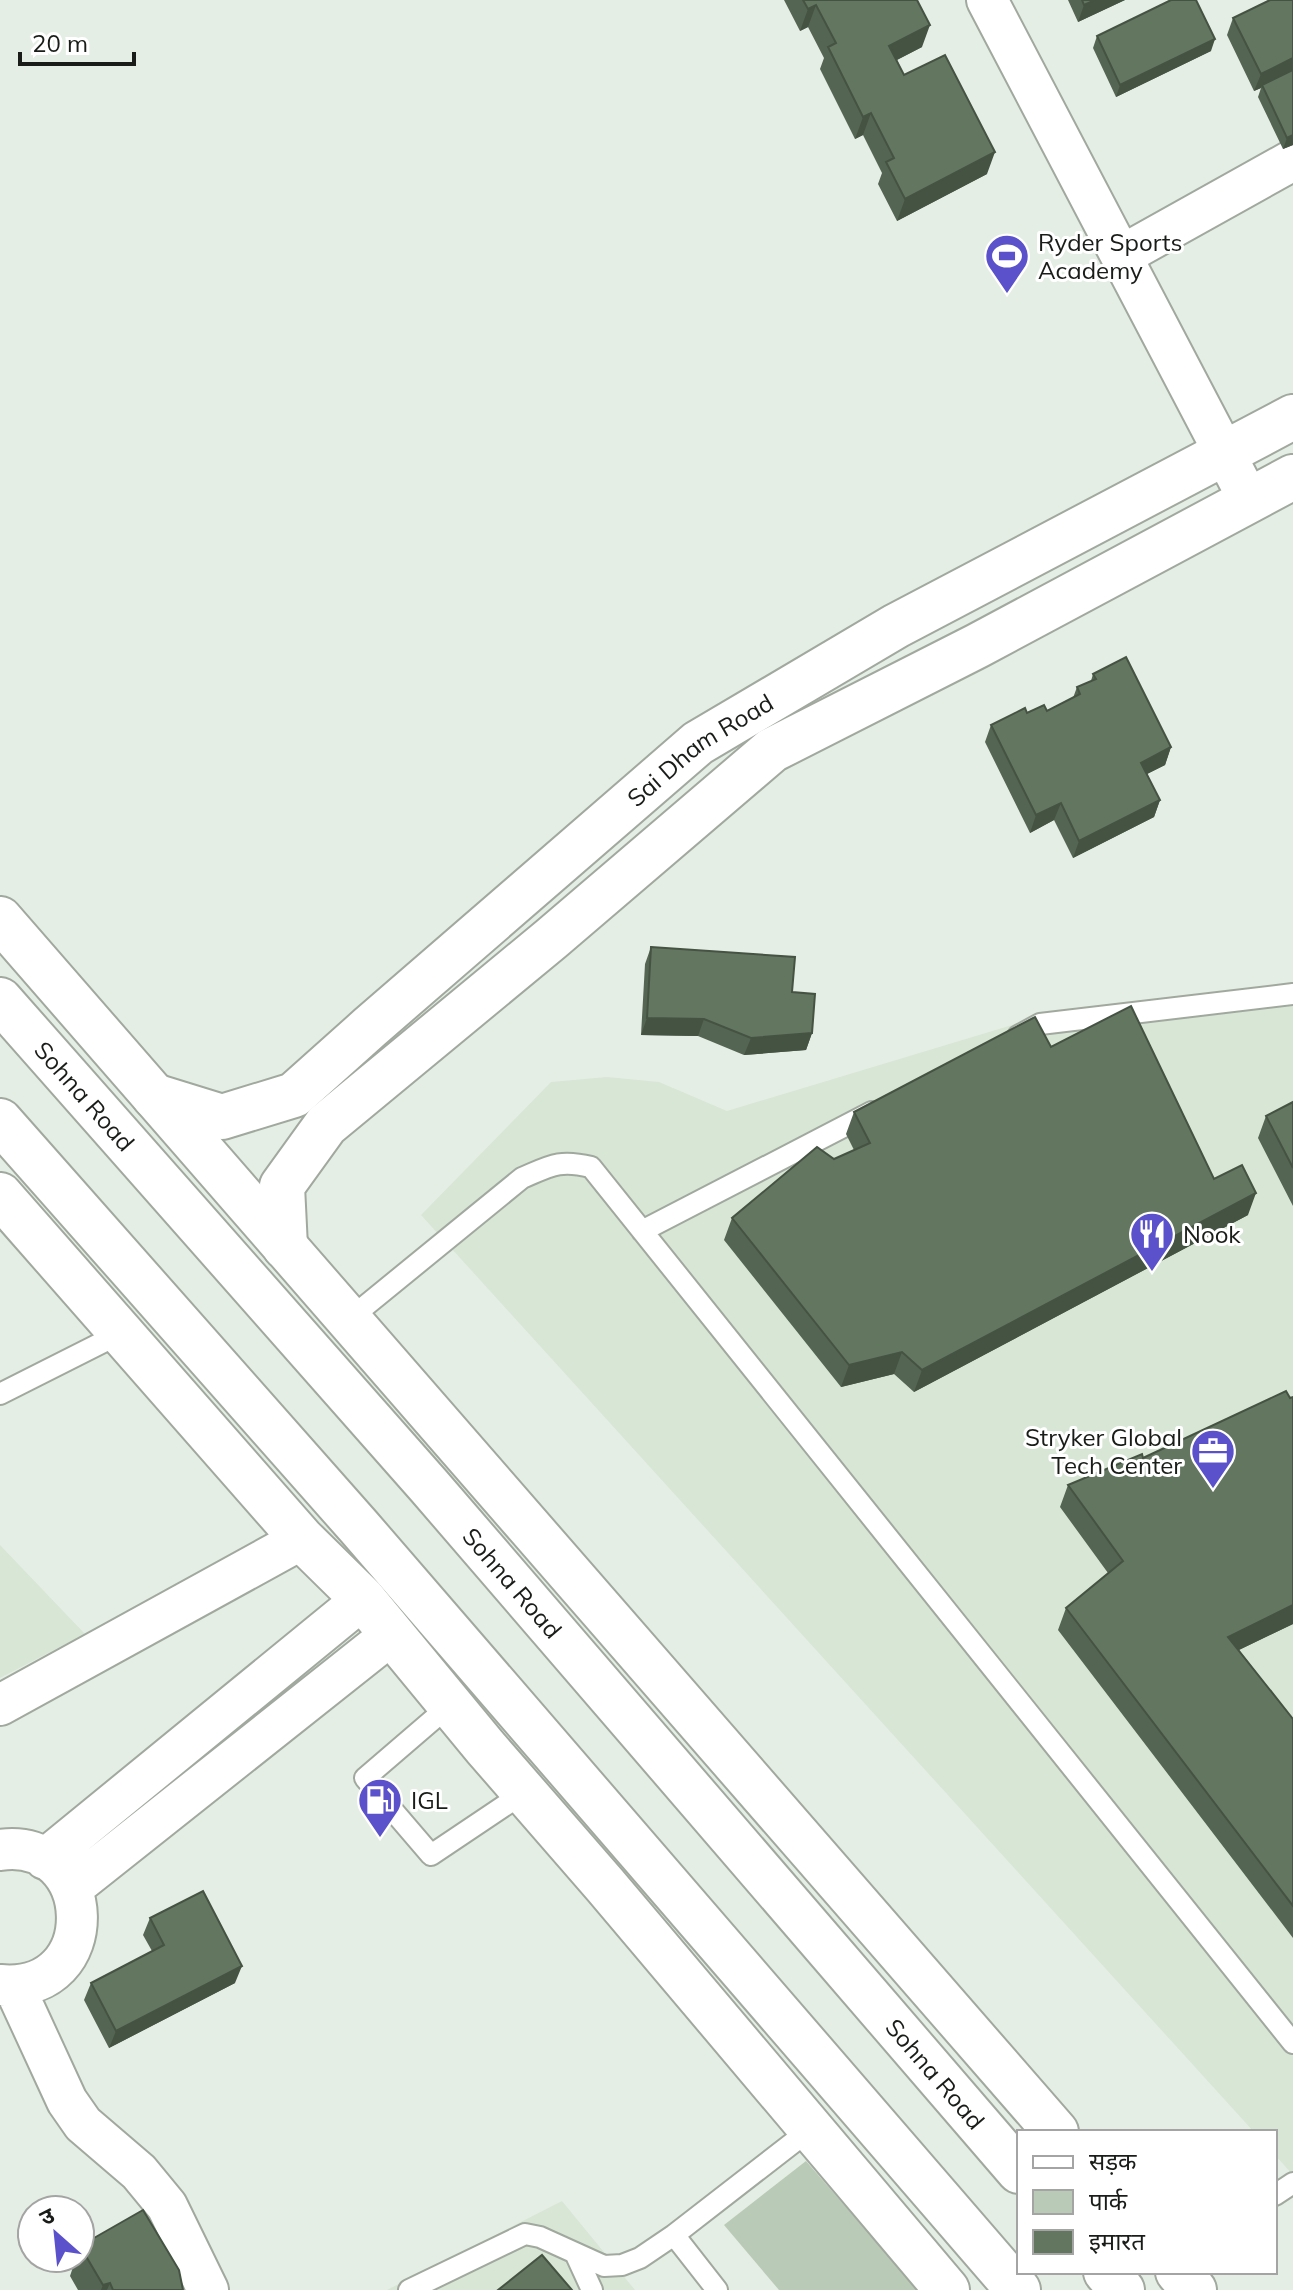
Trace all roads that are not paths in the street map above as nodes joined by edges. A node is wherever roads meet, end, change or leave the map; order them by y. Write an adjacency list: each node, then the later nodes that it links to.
1 (987, 0): 3 (street)
2 (1293, 160): 3 (street)
3 (1121, 256): 5 (street)
4 (1293, 417): 5 (main road, Sai Dham Road)
5 (1225, 453): 7 (street); 8 (main road, Sai Dham Road)
6 (1293, 477): 7 (main road, Sai Dham Road)
7 (1249, 500): 10 (main road, Sai Dham Road)
8 (517, 900): 10 (street); 14 (main road, Sai Dham Road)
9 (0, 919): 14 (main road)
10 (551, 939): 19 (main road, Sai Dham Road)
11 (1293, 994): 13 (lane)
12 (0, 1000): 36 (main road, Sohna Road)
13 (999, 1046)
14 (154, 1096): 19 (main road)
15 (889, 1103): 18 (lane)
16 (0, 1121): 46 (main road)
17 (0, 1195): 21 (main road)
18 (642, 1231): 20 (lane); 33 (lane)
19 (285, 1247): 20 (main road)
20 (348, 1320): 35 (main road)
21 (121, 1333): 22 (lane); 23 (main road)
22 (0, 1394)
23 (302, 1539): 24 (main road); 26 (street)
24 (363, 1599): 25 (main road); 30 (street)
25 (392, 1634): 27 (main road); 31 (street)
26 (0, 1705)
27 (450, 1705): 28 (main road); 28 (lane)
28 (525, 1792): 34 (main road)
29 (0, 1850): 30 (street)
30 (45, 1859): 31 (street)
31 (72, 1888): 32 (street)
32 (7, 1986): 41 (street)
33 (1293, 2043)
34 (812, 2128): 37 (lane); 45 (main road)
35 (1054, 2130)
36 (1017, 2169)
37 (674, 2235): 38 (lane); 44 (lane)
38 (575, 2253): 42 (lane); 43 (lane)
39 (1108, 2274): 47 (main road)
40 (1180, 2274): 48 (main road)
41 (208, 2290)
42 (409, 2290)
43 (592, 2290)
44 (717, 2290)
45 (947, 2290)
46 (1018, 2290)
47 (1122, 2290)
48 (1194, 2290)

